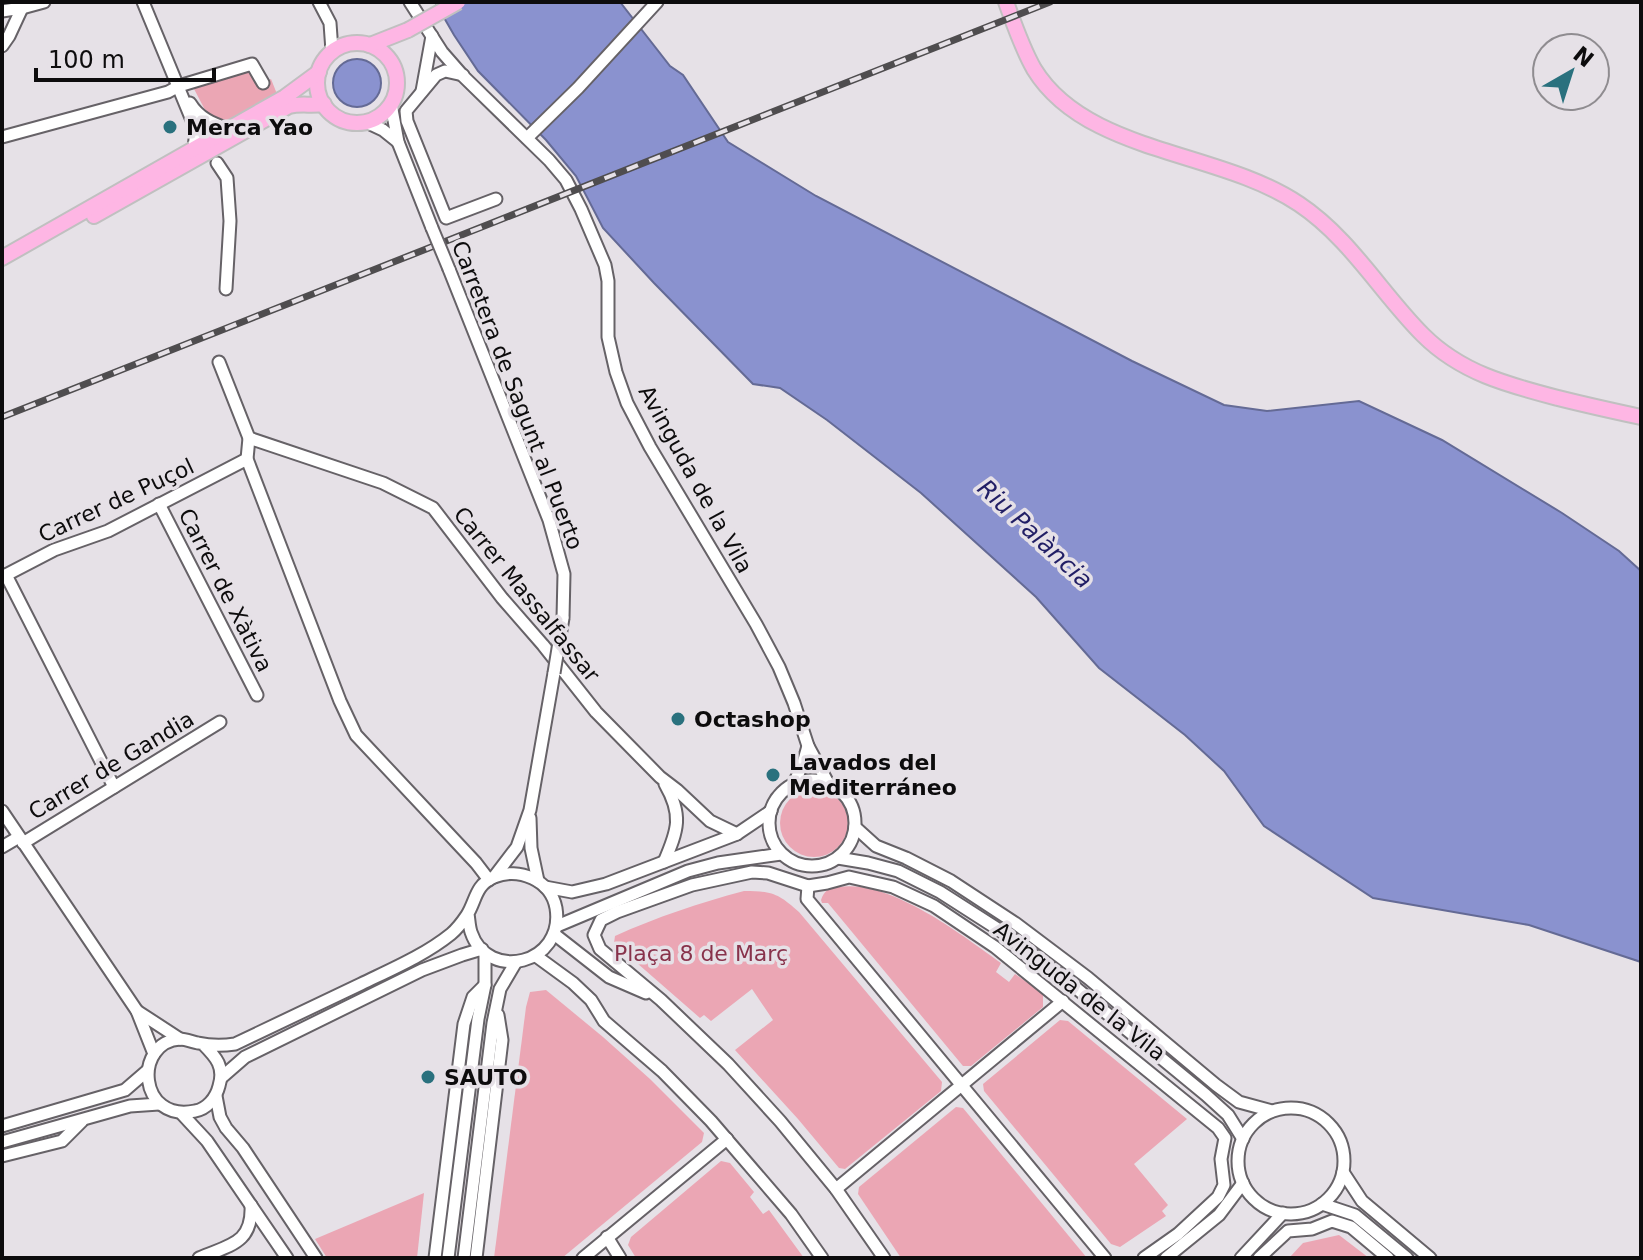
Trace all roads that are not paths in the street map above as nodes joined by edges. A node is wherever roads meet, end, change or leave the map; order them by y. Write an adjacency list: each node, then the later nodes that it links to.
1 (44, 2): 8 (street)
2 (143, 2): 19 (street)
3 (319, 2): 14 (street)
4 (410, 2): 11 (street, Avinguda de la Vila)
5 (458, 2): 10 (main road, bridge)
6 (657, 2): 26 (street)
7 (1006, 2): 35 (main road)
8 (22, 8): 9 (street); 13 (street)
9 (2, 11)
10 (408, 30): 12 (main road); 15 (main road)
11 (432, 36): 17 (street, Avinguda de la Vila); 20 (street)
12 (370, 45): 14 (main road); 15 (main road)
13 (2, 46)
14 (332, 51): 16 (main road)
15 (393, 66): 22 (main road)
16 (319, 72): 21 (main road); 24 (main road)
17 (463, 76): 20 (street); 26 (street, Avinguda de la Vila)
18 (263, 83): 19 (street)
19 (179, 86): 24 (street); 25 (street); 28 (street)
20 (422, 91): 30 (street)
21 (324, 104): 23 (main road); 24 (main road)
22 (391, 104): 23 (main road); 27 (street, Carretera de Sagunt al Puerto)
23 (366, 122): 27 (street)
24 (228, 135): 28 (main road); 29 (street)
25 (2, 137)
26 (527, 138): 42 (street, Avinguda de la Vila)
27 (398, 142): 47 (street, Carretera de Sagunt al Puerto, bridge)
28 (194, 154): 29 (street); 31 (main road); 32 (main road)
29 (217, 163): 33 (street)
30 (496, 199)
31 (2, 258)
32 (2, 269)
33 (226, 289)
34 (219, 362): 36 (street)
35 (1641, 417)
36 (249, 438): 37 (street); 43 (street, Carrer Massalfassar)
37 (247, 459): 38 (street, Carrer de Puçol); 57 (street)
38 (159, 504): 39 (street, Carrer de Puçol); 40 (street, Carrer de Xàtiva)
39 (4, 576): 46 (street)
40 (257, 695)
41 (220, 722): 46 (street, Carrer de Gandia)
42 (808, 746): 44 (street, Avinguda de la Vila); 45 (street)
43 (660, 777): 51 (street, Carrer Massalfassar); 56 (street, Carrer Massalfassar)
44 (828, 783): 45 (street); 50 (street)
45 (794, 784): 49 (street)
46 (114, 787): 52 (street, Carrer de Gandia)
47 (530, 810): 57 (street, Carretera de Sagunt al Puerto); 58 (street, Carretera de Sagunt al Puerto)
48 (2, 811): 52 (street)
49 (771, 811): 51 (street); 54 (street)
50 (855, 827): 55 (street); 78 (street, Avinguda de la Vila)
51 (737, 834): 56 (street)
52 (21, 840): 53 (street, Carrer de Gandia); 69 (street)
53 (2, 847)
54 (781, 854): 55 (street); 61 (street)
55 (838, 858): 83 (street, Avinguda de la Vila)
56 (664, 862): 58 (street)
57 (491, 879): 58 (street); 60 (street)
58 (542, 884): 61 (street)
59 (808, 886): 66 (street); 67 (street, Avinguda de la Vila); 75 (street)
60 (468, 914): 62 (street); 71 (street)
61 (555, 930): 63 (street); 66 (street)
62 (484, 951): 64 (street); 65 (street); 74 (street)
63 (536, 956): 64 (street); 82 (street)
64 (516, 962): 68 (street)
65 (485, 985): 98 (street); 99 (street)
66 (661, 1000): 88 (street)
67 (1063, 1001): 75 (street); 92 (street, Avinguda de la Vila)
68 (496, 1007): 100 (street); 101 (street)
69 (137, 1011): 70 (street); 72 (street)
70 (180, 1039): 71 (street); 72 (street)
71 (203, 1044): 74 (street)
72 (154, 1054): 73 (street)
73 (147, 1071): 77 (street); 81 (street)
74 (222, 1077): 76 (street)
75 (962, 1085): 88 (street); 106 (street)
76 (216, 1096): 79 (street); 97 (street)
77 (159, 1104): 79 (street); 80 (street)
78 (1272, 1111): 83 (street); 86 (street)
79 (182, 1114): 90 (street)
80 (83, 1120): 84 (street); 85 (street)
81 (2, 1126)
82 (727, 1139): 94 (street); 104 (street)
83 (1243, 1139): 87 (street)
84 (2, 1142)
85 (2, 1156)
86 (1343, 1172): 89 (street); 113 (street)
87 (1243, 1183): 91 (street); 93 (street)
88 (836, 1189): 105 (street)
89 (1322, 1204): 91 (street); 112 (street)
90 (251, 1205): 95 (street); 96 (street)
91 (1283, 1213): 109 (street)
92 (1188, 1224): 93 (street); 107 (street)
93 (1198, 1234): 108 (street)
94 (607, 1237): 102 (street); 103 (street)
95 (199, 1258)
96 (287, 1258)
97 (316, 1258)
98 (435, 1258)
99 (448, 1258)
100 (464, 1258)
101 (476, 1258)
102 (583, 1258)
103 (620, 1258)
104 (822, 1258)
105 (884, 1258)
106 (1105, 1258)
107 (1144, 1258)
108 (1166, 1258)
109 (1241, 1258)
110 (1259, 1258): 111 (street)
111 (1388, 1258)
112 (1407, 1258)
113 (1430, 1258)

